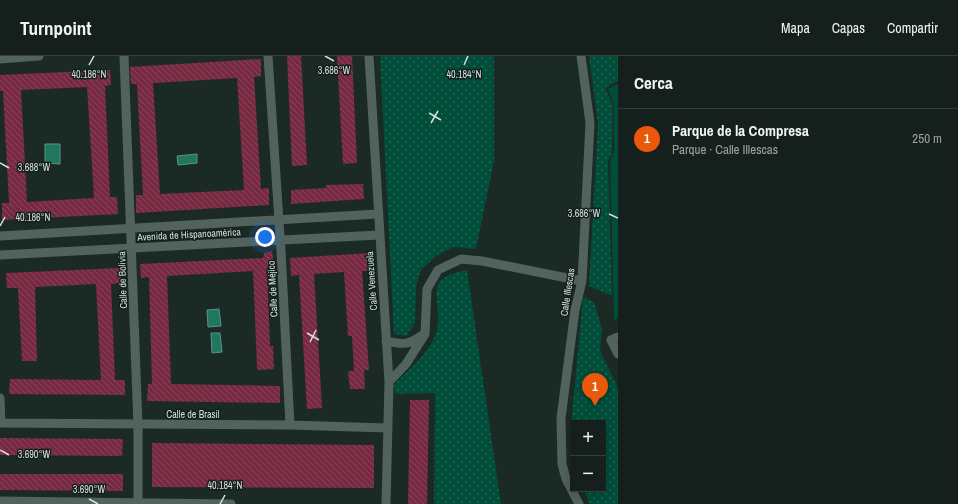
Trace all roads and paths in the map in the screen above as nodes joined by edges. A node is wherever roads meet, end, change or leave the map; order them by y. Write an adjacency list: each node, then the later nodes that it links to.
1 (39, 56): 6 (street)
2 (124, 56): 9 (street, Calle de Bolivia)
3 (268, 56): 8 (street, Calle de Méjico)
4 (369, 56): 7 (street, Calle Venezuela)
5 (581, 56): 15 (street, Calle Illescas)
6 (0, 59)
7 (378, 214): 8 (street, Avenida de Hispanoamérica); 10 (street, Calle Venezuela)
8 (279, 220): 9 (street, Avenida de Hispanoamérica); 12 (street, Calle de Méjico)
9 (130, 228): 11 (street, Avenida de Hispanoamérica); 13 (street, Calle de Bolivia)
10 (379, 235): 12 (street, Avenida de Hispanoamérica); 18 (street, Calle Venezuela)
11 (0, 236)
12 (280, 240): 13 (street, Avenida de Hispanoamérica); 24 (street, Calle de Méjico)
13 (132, 248): 14 (street, Avenida de Hispanoamérica); 23 (street, Calle de Bolivia)
14 (0, 255)
15 (582, 281): 16 (street); 30 (street, Calle Illescas)
16 (425, 334): 18 (street); 20 (street)
17 (614, 338): 19 (street)
18 (386, 341): 20 (street, Calle Venezuela)
19 (618, 354)
20 (389, 382): 25 (street, Calle Venezuela)
21 (0, 398): 22 (street)
22 (0, 424): 23 (street, Calle de Brasil)
23 (138, 425): 24 (street, Calle de Brasil); 27 (street, Calle de Bolivia)
24 (290, 425): 25 (street, Calle de Brasil)
25 (387, 428): 29 (street, Calle Venezuela)
26 (0, 501): 27 (street)
27 (138, 503): 28 (street)
28 (231, 504)
29 (386, 504)
30 (579, 504)

